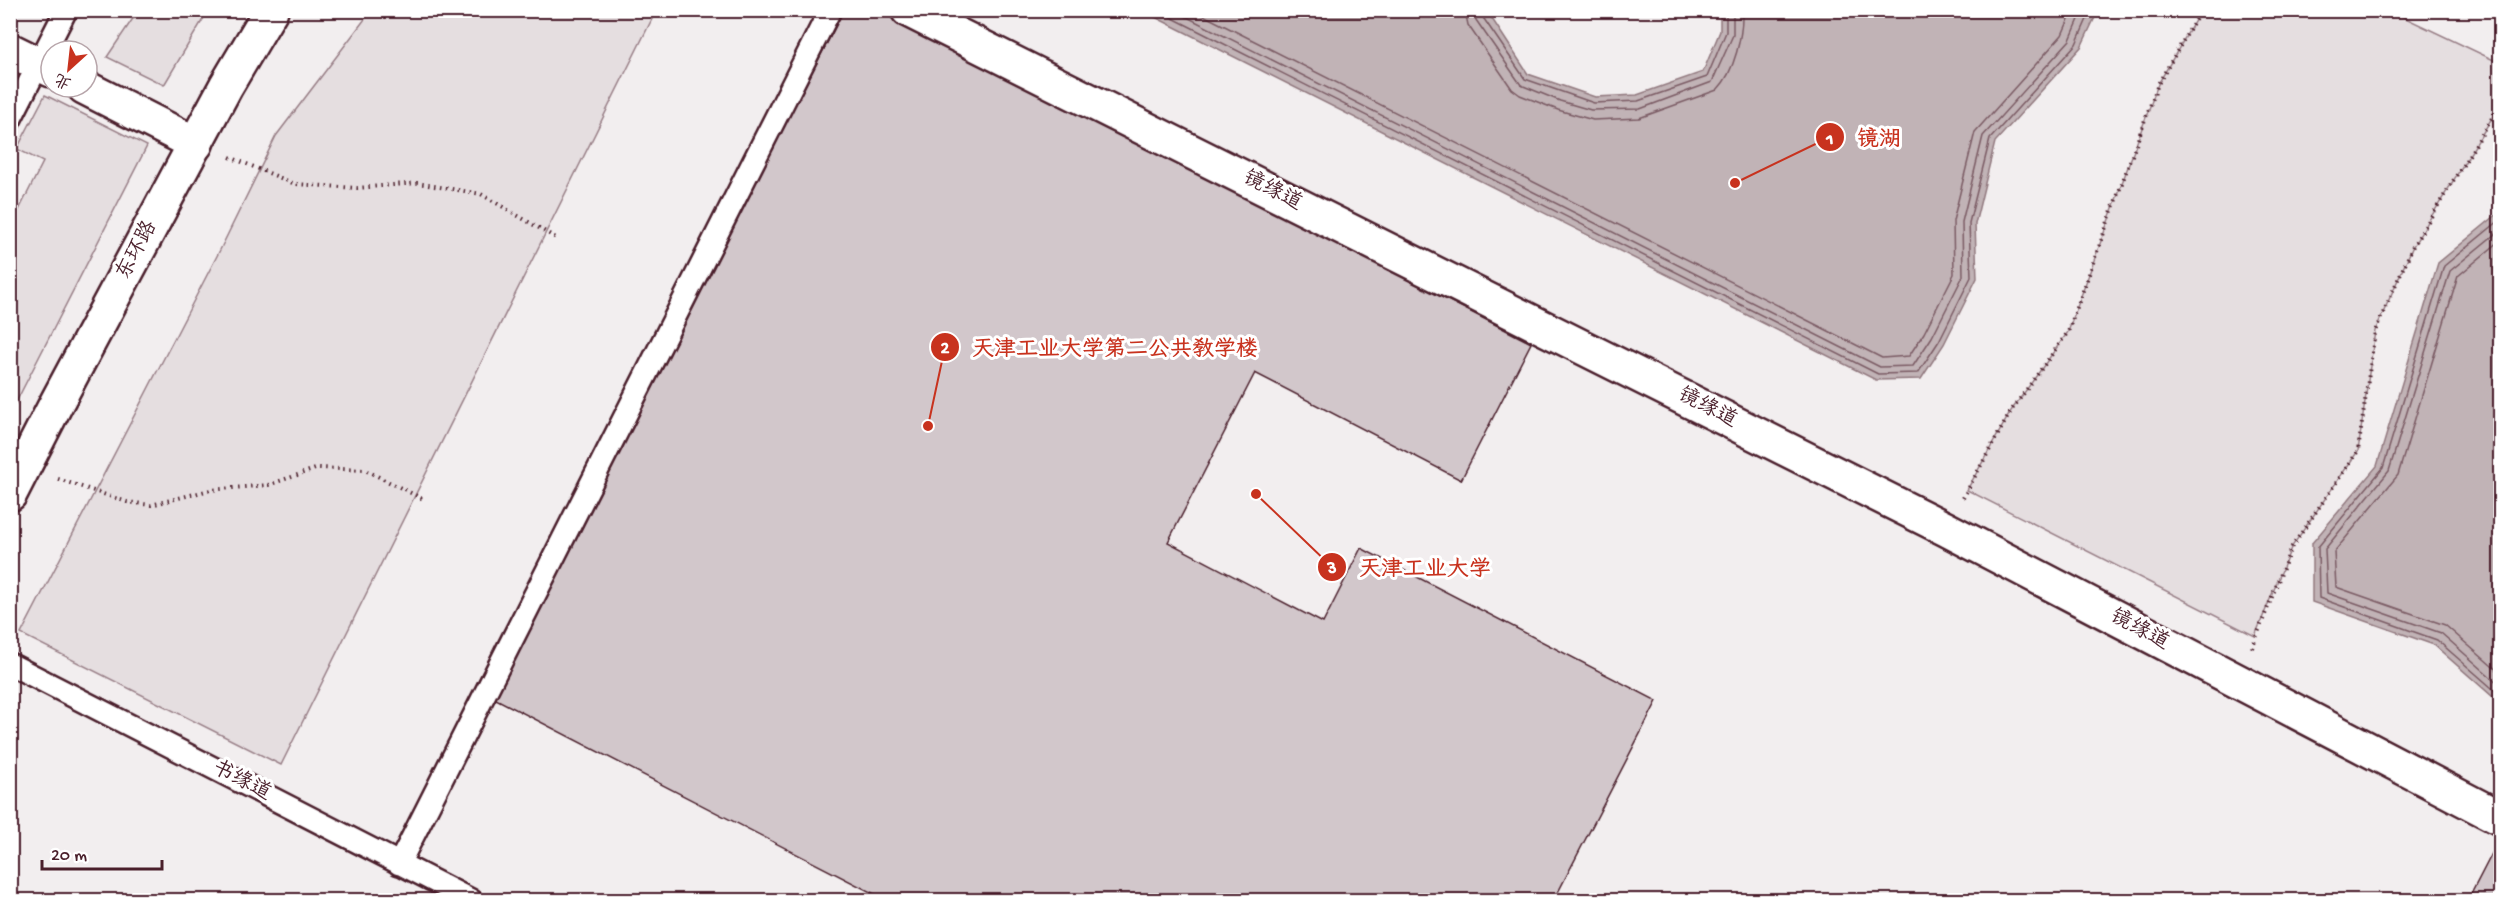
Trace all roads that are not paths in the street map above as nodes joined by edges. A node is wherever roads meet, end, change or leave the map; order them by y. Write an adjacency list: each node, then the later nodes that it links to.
1 (66, 10): 5 (lane)
2 (271, 10): 8 (street, 东环路)
3 (830, 10): 12 (lane)
4 (908, 10): 11 (street, 镜缘道)
5 (34, 61): 7 (lane)
6 (99, 95): 8 (street)
7 (10, 120)
8 (196, 144): 9 (street, 东环路)
9 (17, 481)
10 (10, 664): 12 (lane, 书缘道)
11 (2500, 819)
12 (399, 864): 13 (lane, 书缘道)
13 (471, 900)

